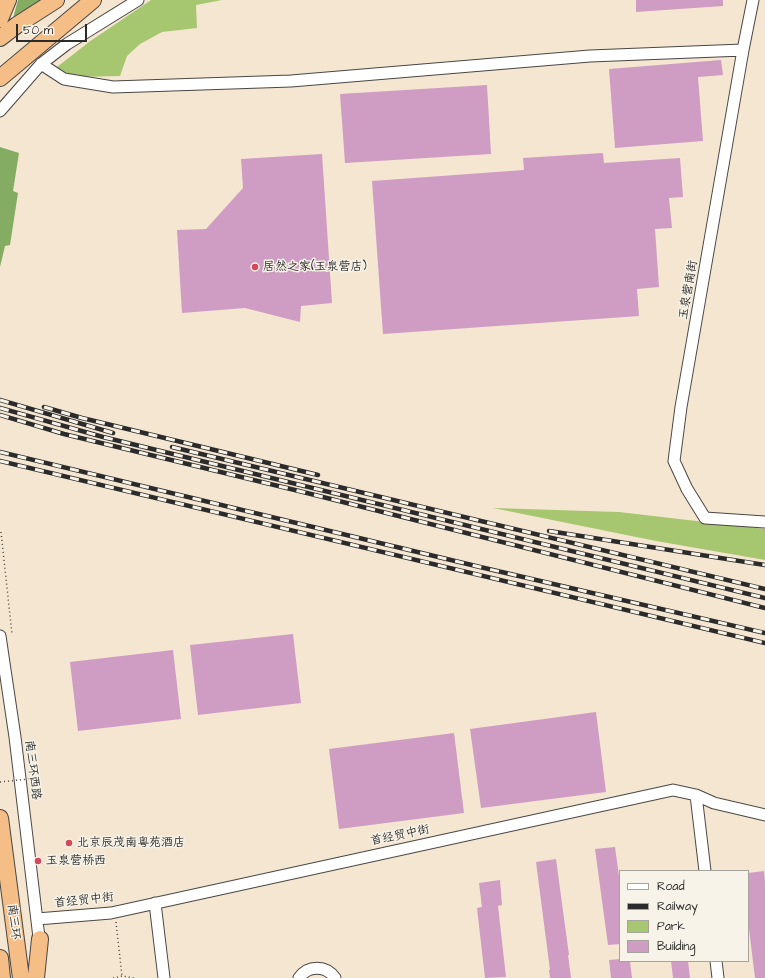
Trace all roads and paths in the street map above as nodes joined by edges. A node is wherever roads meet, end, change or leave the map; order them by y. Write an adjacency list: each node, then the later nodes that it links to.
1 (8, 0): 6 (highway)
2 (56, 0): 7 (highway)
3 (94, 0): 10 (highway)
4 (138, 0): 9 (street)
5 (753, 0): 8 (street, 玉泉营南街)
6 (0, 20)
7 (0, 38)
8 (743, 50): 9 (street); 12 (street, 玉泉营南街)
9 (41, 64): 11 (street)
10 (0, 78)
11 (0, 110)
12 (765, 522)
13 (1, 532): 14 (path)
14 (12, 634)
15 (0, 636): 24 (street, 南三环西路)
16 (29, 779): 17 (path, bridge)
17 (0, 782)
18 (696, 795): 19 (street, 首经贸中街); 21 (street); 22 (street, 首经贸中街)
19 (765, 815)
20 (0, 818): 30 (highway, 南三环)
21 (705, 870)
22 (155, 903): 23 (street, 首经贸中街); 35 (street)
23 (114, 912): 24 (street, 首经贸中街); 28 (path)
24 (37, 919): 25 (street, 南三环西路)
25 (40, 939): 31 (highway); 32 (street, 南三环西路)
26 (0, 960): 29 (highway)
27 (716, 962): 38 (street)
28 (122, 976): 33 (path); 34 (path)
29 (2, 978)
30 (21, 978)
31 (36, 978)
32 (44, 978)
33 (112, 978)
34 (135, 978)
35 (164, 978)
36 (299, 978): 37 (street)
37 (335, 978)
38 (718, 978)

